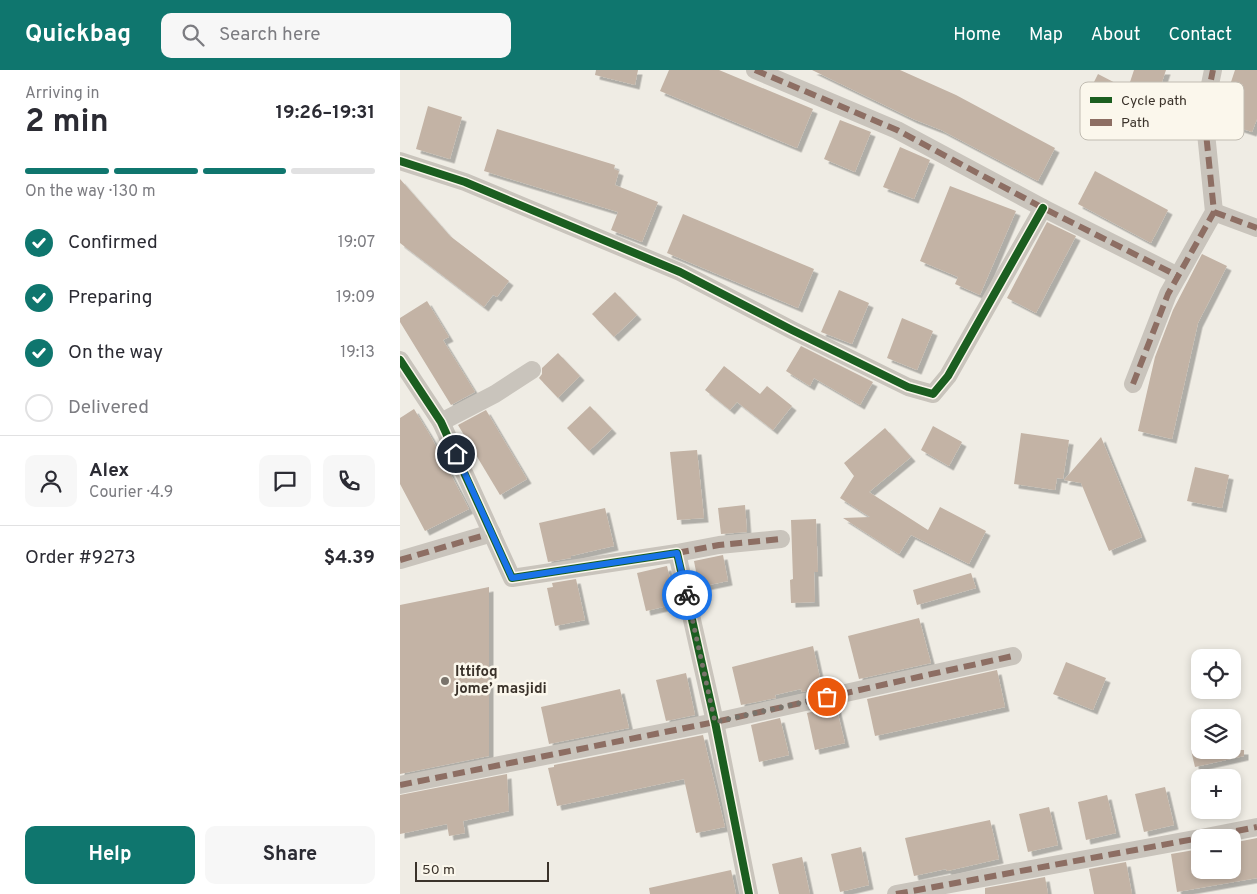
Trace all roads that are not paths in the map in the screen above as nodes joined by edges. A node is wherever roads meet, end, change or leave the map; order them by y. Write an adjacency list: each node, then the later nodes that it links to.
1 (755, 70): 4 (street)
2 (1208, 140): 5 (street)
3 (400, 161): 4 (street)
4 (1042, 208): 7 (street)
5 (1214, 212): 6 (street); 7 (street)
6 (1257, 228)
7 (1178, 276): 10 (street)
8 (400, 360): 11 (street)
9 (532, 370): 11 (street)
10 (1133, 384)
11 (441, 422): 12 (street)
12 (492, 533): 14 (street); 15 (street)
13 (781, 539): 14 (street)
14 (677, 553): 17 (street)
15 (400, 560)
16 (1013, 656): 17 (street)
17 (715, 722): 18 (street); 22 (street)
18 (400, 785)
19 (1257, 827): 20 (street)
20 (1241, 830)
21 (1191, 840): 23 (street)
22 (749, 894)
23 (896, 894)

